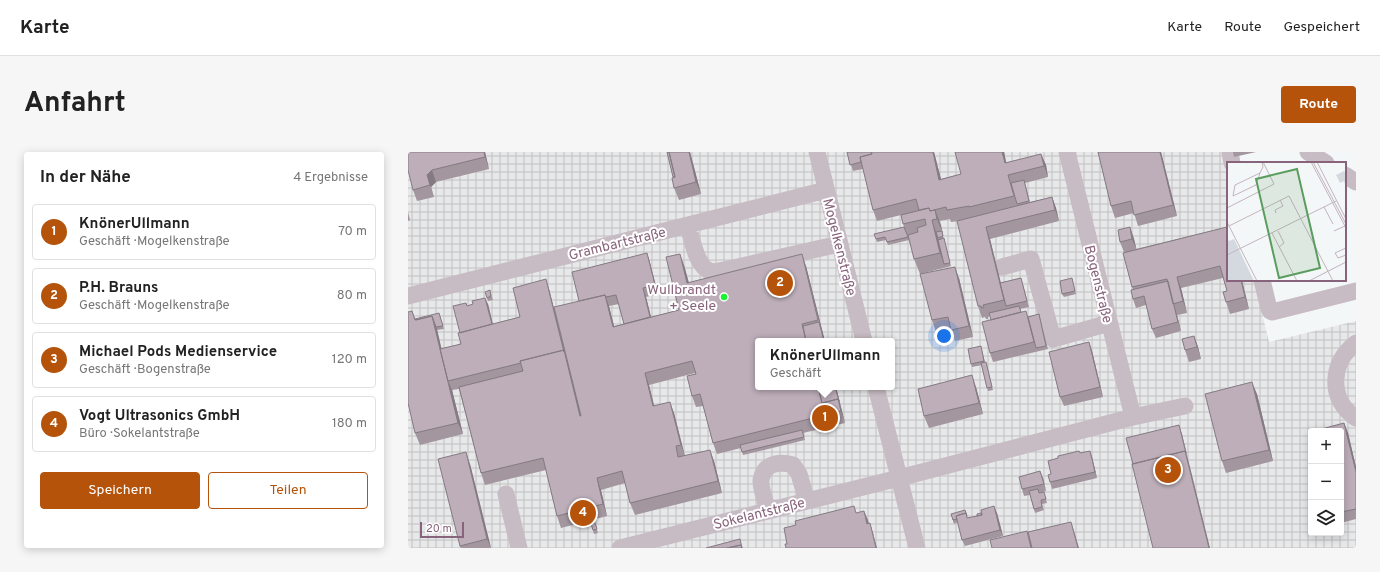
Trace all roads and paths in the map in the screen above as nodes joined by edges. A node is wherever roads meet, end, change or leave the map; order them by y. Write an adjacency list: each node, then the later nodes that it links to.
1 (817, 152): 9 (street, Mogelkenstraße)
2 (1067, 152): 16 (street, Bogenstraße)
3 (1230, 152): 5 (street)
4 (1308, 152): 6 (street)
5 (1232, 162)
6 (1324, 162)
7 (1346, 176): 8 (street)
8 (1356, 182)
9 (826, 190): 10 (street, Grambartstraße); 11 (street, Mogelkenstraße)
10 (688, 226): 11 (street); 15 (street, Grambartstraße)
11 (839, 244): 17 (street, Mogelkenstraße)
12 (1002, 267): 16 (street)
13 (1262, 281): 14 (street)
14 (1356, 291)
15 (408, 296)
16 (1109, 323): 21 (street, Bogenstraße)
17 (863, 338)
18 (1356, 343): 22 (street)
19 (877, 390): 23 (street)
20 (1185, 406): 21 (street)
21 (1133, 417): 23 (street)
22 (1356, 418)
23 (899, 478): 25 (street, Sokelantstraße); 29 (street)
24 (506, 494): 27 (street)
25 (807, 501): 26 (street, Sokelantstraße); 26 (street)
26 (768, 511): 28 (street, Sokelantstraße)
27 (519, 548)
28 (620, 548)
29 (917, 548)

